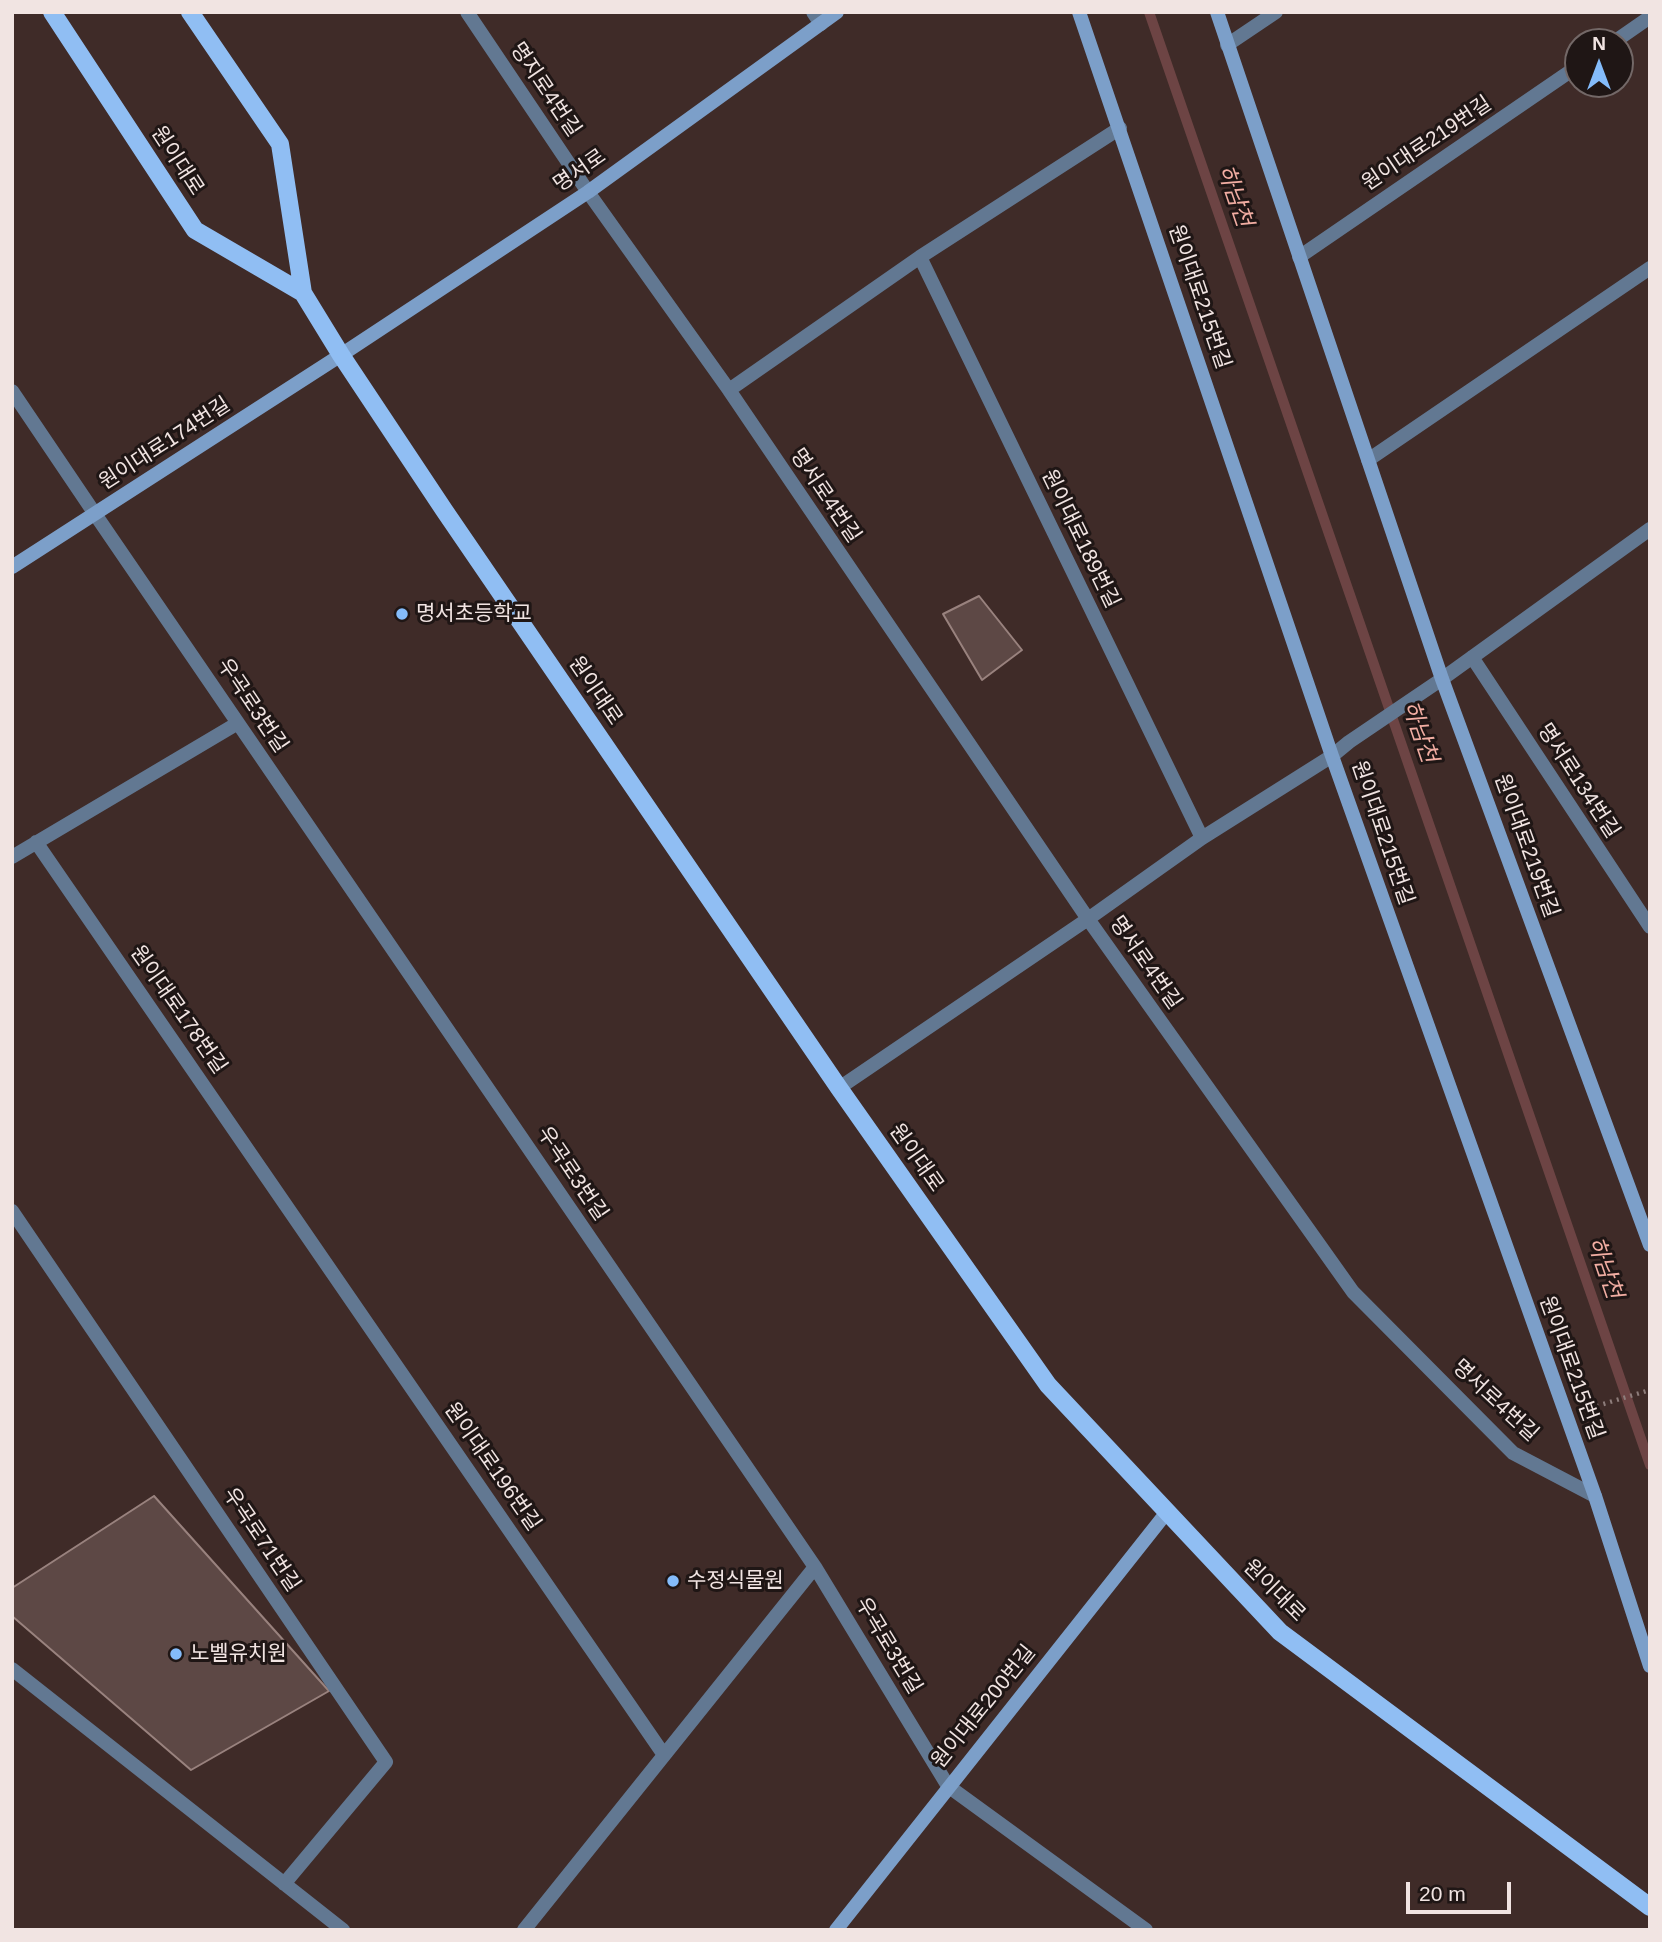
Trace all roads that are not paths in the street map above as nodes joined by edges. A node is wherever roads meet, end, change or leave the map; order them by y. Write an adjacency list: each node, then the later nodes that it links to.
1 (52, 12): 18 (main road, 원이대로)
2 (190, 12): 18 (main road, 원이대로)
3 (467, 12): 14 (street, 명지로4번길)
4 (837, 12): 8 (street, 명서로)
5 (1079, 12): 13 (street, 원이대로215번길)
6 (1217, 12): 11 (street, 원이대로219번길)
7 (1276, 12): 11 (street)
8 (817, 18): 14 (street, 명서로)
9 (1650, 18): 10 (street)
10 (1634, 29)
11 (1227, 46): 16 (street, 원이대로219번길)
12 (1564, 76): 16 (street, 원이대로219번길)
13 (1120, 128): 15 (street); 29 (street, 원이대로215번길)
14 (589, 192): 19 (street, 명서로); 20 (street, 명서로4번길)
15 (920, 257): 20 (street); 30 (street, 원이대로189번길)
16 (1299, 257): 22 (street, 원이대로219번길)
17 (1650, 268): 22 (street)
18 (303, 293): 19 (main road, 원이대로)
19 (341, 355): 23 (street, 원이대로174번길); 35 (main road, 원이대로)
20 (729, 390): 33 (street, 명서로4번길)
21 (12, 391): 23 (street, 우곡로3번길)
22 (1368, 460): 27 (street, 원이대로219번길)
23 (95, 514): 25 (street, 원이대로174번길); 28 (street, 우곡로3번길)
24 (1650, 529): 26 (street)
25 (12, 567)
26 (1472, 657): 27 (street); 34 (street, 명서로134번길)
27 (1442, 679): 29 (street); 38 (street, 원이대로219번길)
28 (238, 723): 31 (street); 41 (street, 우곡로3번길)
29 (1332, 756): 30 (street); 39 (street, 원이대로215번길)
30 (1202, 838): 33 (street)
31 (36, 842): 32 (street); 36 (street, 원이대로178번길)
32 (12, 857)
33 (1088, 919): 35 (street); 39 (street, 명서로4번길)
34 (1650, 927)
35 (839, 1088): 40 (main road, 원이대로)
36 (284, 1202): 44 (street, 원이대로196번길)
37 (12, 1211): 46 (street, 우곡로71번길)
38 (1650, 1245)
39 (1595, 1496): 42 (street, 원이대로215번길)
40 (1167, 1512): 45 (street, 원이대로200번길); 47 (main road, 원이대로)
41 (815, 1567): 44 (street); 45 (street, 우곡로3번길)
42 (1650, 1666)
43 (12, 1670): 46 (street)
44 (664, 1755): 49 (street)
45 (948, 1786): 50 (street, 원이대로200번길); 51 (street, 우곡로3번길)
46 (284, 1884): 48 (street)
47 (1650, 1907)
48 (343, 1930)
49 (524, 1930)
50 (835, 1930)
51 (1146, 1930)

